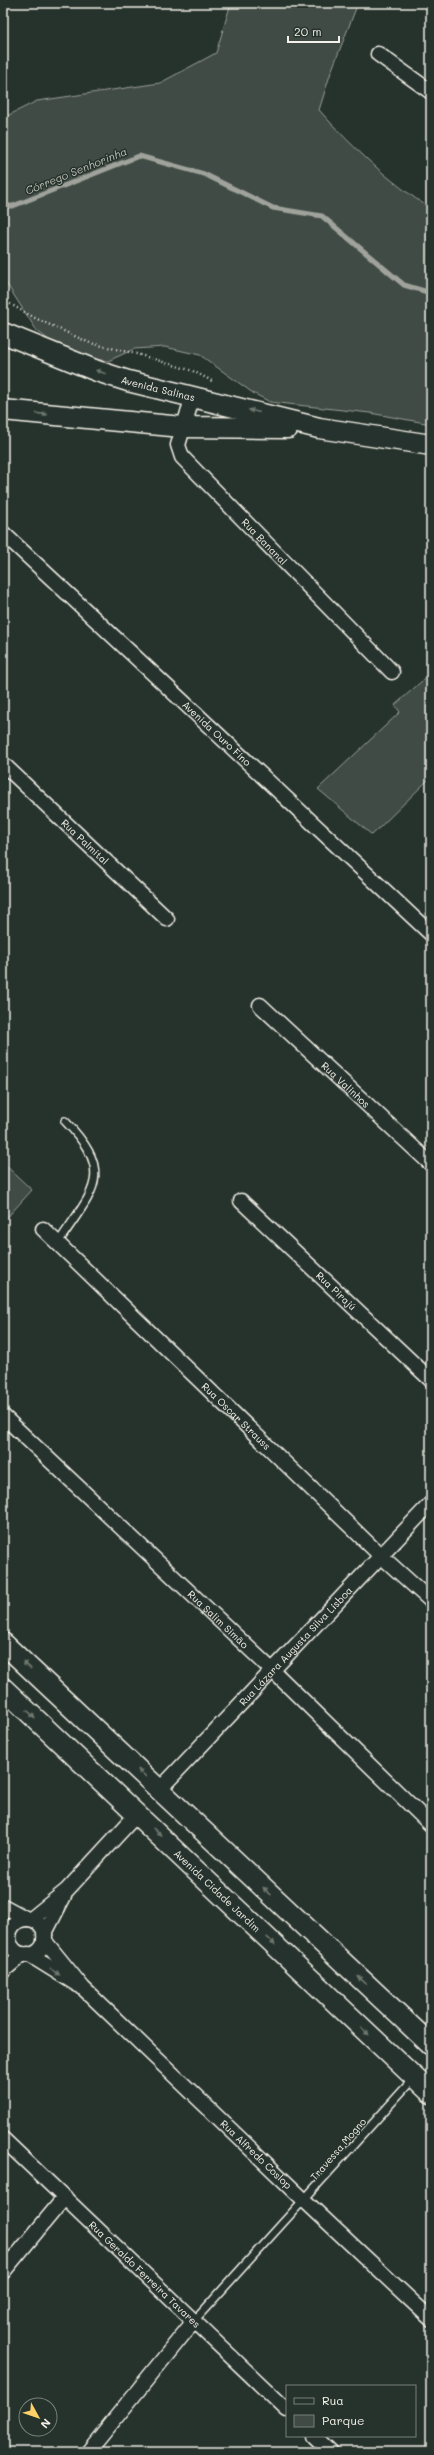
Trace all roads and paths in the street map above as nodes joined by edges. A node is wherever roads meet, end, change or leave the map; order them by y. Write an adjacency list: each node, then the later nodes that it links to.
1 (378, 54): 2 (street)
2 (431, 92)
3 (3, 300): 5 (path)
4 (3, 333): 6 (main road, Avenida Salinas, one-way to 4)
5 (221, 386)
6 (193, 396): 8 (street, Rua Bananal); 9 (main road, Avenida Salinas, one-way to 6)
7 (3, 410): 8 (main road, Avenida Salinas, one-way to 8)
8 (182, 428): 9 (main road, Avenida Salinas); 12 (street, Rua Bananal)
9 (319, 428): 10 (main road, Avenida Salinas)
10 (431, 445)
11 (3, 533): 15 (street, Avenida Ouro Fino)
12 (392, 672)
13 (3, 764): 14 (street, Rua Palmital)
14 (167, 919)
15 (431, 934)
16 (260, 1006): 18 (street, Rua Valinhos)
17 (65, 1121): 21 (lane)
18 (431, 1164)
19 (242, 1201): 22 (street, Rua Pirajú)
20 (43, 1229): 21 (street, Rua Oscar Strauss)
21 (58, 1243): 25 (street, Rua Oscar Strauss)
22 (431, 1380)
23 (3, 1416): 28 (street, Rua Salim Simão)
24 (431, 1503): 25 (street, Rua Lázara Augusta Silva Lisboa)
25 (380, 1555): 26 (street, Rua Oscar Strauss); 28 (street, Rua Lázara Augusta Silva Lisboa)
26 (431, 1601)
27 (3, 1643): 30 (main road, one-way to 27)
28 (273, 1671): 30 (street, Rua Lázara Augusta Silva Lisboa); 32 (street, Rua Salim Simão)
29 (3, 1688): 31 (main road, Avenida Cidade Jardim, one-way to 31)
30 (160, 1789): 41 (main road, one-way to 30)
31 (137, 1814): 33 (street); 42 (main road, Avenida Cidade Jardim, one-way to 42)
32 (431, 1825)
33 (67, 1890): 35 (street); 37 (street)
34 (3, 1906): 35 (street)
35 (29, 1919): 36 (street); 37 (street)
36 (6, 1934): 38 (street)
37 (44, 1937): 38 (street); 40 (street)
38 (26, 1954): 39 (street); 40 (street, one-way to 40)
39 (3, 1971)
40 (83, 1988): 46 (street, Rua Alfredo Coslop)
41 (431, 2045)
42 (414, 2078): 43 (main road, Avenida Cidade Jardim); 46 (lane, Travessa Mogno)
43 (431, 2093)
44 (3, 2139): 45 (street, Rua Geraldo Ferreira Tavares)
45 (65, 2197): 47 (street); 49 (street, Rua Geraldo Ferreira Tavares)
46 (305, 2201): 48 (street, Rua Alfredo Coslop); 49 (lane, Travessa Mogno)
47 (3, 2272)
48 (431, 2318)
49 (194, 2321): 50 (street, Rua Geraldo Ferreira Tavares); 52 (street)
50 (286, 2409)
51 (315, 2437): 53 (street)
52 (88, 2452)
53 (330, 2452)

